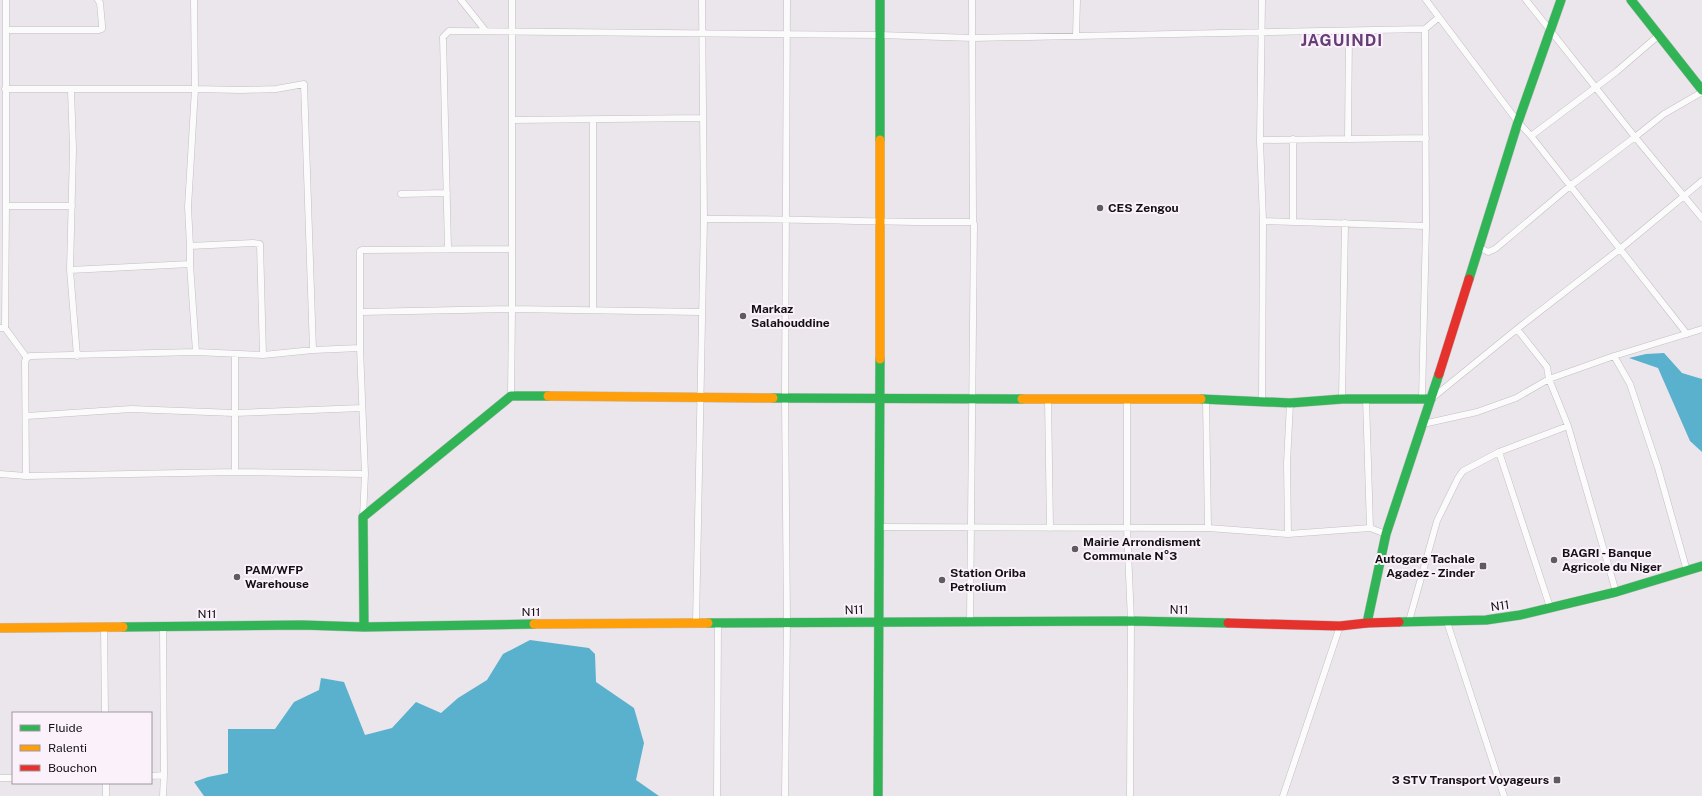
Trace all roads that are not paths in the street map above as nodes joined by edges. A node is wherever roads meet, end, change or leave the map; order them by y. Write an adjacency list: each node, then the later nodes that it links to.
1 (6, 0): 18 (street)
2 (98, 0): 18 (street)
3 (194, 0): 31 (street)
4 (462, 0): 19 (street)
5 (512, 0): 22 (street)
6 (702, 0): 24 (street)
7 (787, 0): 25 (street)
8 (880, 0): 26 (street)
9 (972, 0): 29 (street)
10 (1077, 0): 28 (street)
11 (1262, 0): 23 (street)
12 (1426, 0): 16 (street)
13 (1526, 0): 21 (street)
14 (1561, 0): 21 (street)
15 (1631, 0): 27 (street)
16 (1439, 17): 17 (street); 38 (street)
17 (1425, 29): 20 (street); 41 (street)
18 (6, 30): 32 (street)
19 (485, 30): 22 (street); 47 (street)
20 (1348, 30): 23 (street); 42 (street)
21 (1550, 30): 30 (street); 38 (street)
22 (512, 31): 24 (street); 36 (street)
23 (1262, 31): 28 (street); 43 (street)
24 (702, 34): 25 (street); 35 (street)
25 (786, 35): 26 (street); 52 (street)
26 (880, 35): 29 (street); 58 (street)
27 (1659, 35): 30 (street); 34 (street)
28 (1076, 36): 29 (street)
29 (972, 38): 56 (street)
30 (1596, 86): 39 (street); 40 (street)
31 (195, 88): 33 (street); 61 (street); 77 (street)
32 (5, 89): 33 (street); 50 (street)
33 (72, 90): 51 (street)
34 (1702, 91): 40 (street)
35 (703, 118): 37 (street); 54 (street)
36 (512, 120): 37 (street); 64 (street)
37 (593, 120): 69 (street)
38 (1518, 122): 39 (street); 62 (street)
39 (1531, 136): 46 (street)
40 (1635, 137): 46 (street); 49 (street)
41 (1426, 138): 42 (street); 60 (street)
42 (1348, 139): 44 (street)
43 (1260, 140): 44 (street); 55 (street)
44 (1293, 140): 57 (street)
45 (1702, 181): 49 (street)
46 (1570, 186): 62 (street); 65 (street)
47 (447, 193): 48 (street); 63 (street)
48 (401, 194)
49 (1683, 195): 53 (street); 65 (street)
50 (6, 206): 51 (street); 72 (street)
51 (72, 206): 67 (street)
52 (786, 218): 54 (street); 58 (street); 87 (street)
53 (1702, 218)
54 (704, 219): 71 (street)
55 (1263, 221): 57 (street); 96 (street)
56 (973, 222): 58 (street); 90 (street)
57 (1293, 222): 59 (street)
58 (881, 223): 88 (street)
59 (1345, 223): 60 (street); 93 (street)
60 (1426, 226): 95 (street)
61 (190, 246): 66 (street); 80 (street)
62 (1479, 248): 95 (street)
63 (448, 249): 64 (street); 70 (street)
64 (512, 249): 68 (street)
65 (1620, 249): 73 (street); 75 (street)
66 (190, 264): 67 (street); 78 (street)
67 (70, 270): 81 (street)
68 (512, 309): 69 (street); 70 (street); 85 (street)
69 (593, 309): 71 (street)
70 (360, 312): 76 (street)
71 (701, 312): 86 (street)
72 (2, 328): 83 (street)
73 (1517, 328): 84 (street); 95 (street)
74 (1702, 329): 75 (street)
75 (1687, 334): 82 (street)
76 (360, 348): 77 (street); 98 (street)
77 (313, 350): 80 (street)
78 (196, 352): 79 (street); 81 (street)
79 (235, 354): 80 (street); 99 (street)
80 (263, 355)
81 (77, 356): 83 (street)
82 (1614, 356): 84 (street); 118 (street)
83 (27, 358): 100 (street)
84 (1549, 379): 101 (street); 102 (street)
85 (511, 396): 86 (street); 108 (street)
86 (700, 398): 87 (street); 127 (street)
87 (785, 398): 88 (street); 125 (street)
88 (880, 398): 90 (street); 109 (street)
89 (1127, 398): 91 (street); 92 (street); 112 (street)
90 (971, 399): 91 (street); 110 (street)
91 (1048, 399): 111 (street)
92 (1206, 399): 96 (street); 113 (street)
93 (1342, 399): 94 (street); 97 (street)
94 (1366, 399): 95 (street); 114 (street)
95 (1426, 399): 101 (street)
96 (1262, 402): 97 (street)
97 (1290, 403): 115 (street)
98 (362, 408): 99 (street); 106 (street)
99 (234, 412): 100 (street); 104 (street)
100 (27, 416): 107 (street)
101 (1423, 424): 116 (street)
102 (1568, 426): 103 (street); 119 (street)
103 (1499, 452): 120 (street); 124 (street)
104 (235, 472): 106 (street); 107 (street)
105 (0, 474): 107 (street)
106 (365, 474): 108 (street)
107 (26, 476)
108 (363, 517): 131 (street)
109 (880, 527): 110 (street); 121 (street)
110 (970, 528): 111 (street); 122 (street)
111 (1050, 528): 112 (street)
112 (1127, 528): 113 (street); 123 (street)
113 (1208, 528): 115 (street)
114 (1370, 528): 115 (street); 116 (street)
115 (1288, 534)
116 (1386, 534): 129 (street)
117 (1702, 566): 118 (street, N11)
118 (1687, 571): 119 (street, N11)
119 (1616, 592): 120 (street, N11)
120 (1550, 607): 126 (street, N11)
121 (878, 621): 122 (street, N11); 125 (street, N11); 145 (street)
122 (970, 621): 123 (street, N11)
123 (1131, 621): 132 (street, N11); 146 (street)
124 (1409, 621): 126 (street, N11); 129 (street, N11)
125 (787, 622): 128 (street, N11); 144 (street)
126 (1446, 622): 148 (street)
127 (696, 623): 128 (street, N11); 131 (street, N11)
128 (718, 623): 143 (street)
129 (1367, 623): 132 (street, N11)
130 (163, 626): 131 (street, N11); 133 (street, N11); 136 (street)
131 (364, 626)
132 (1340, 626): 147 (street)
133 (104, 627): 134 (street, N11); 135 (street)
134 (0, 628)
135 (105, 712)
136 (164, 775): 137 (street); 142 (street)
137 (152, 776)
138 (0, 778): 139 (street)
139 (12, 778)
140 (106, 784): 141 (street)
141 (106, 796)
142 (163, 796)
143 (716, 796)
144 (785, 796)
145 (878, 796)
146 (1130, 796)
147 (1283, 796)
148 (1504, 796)

